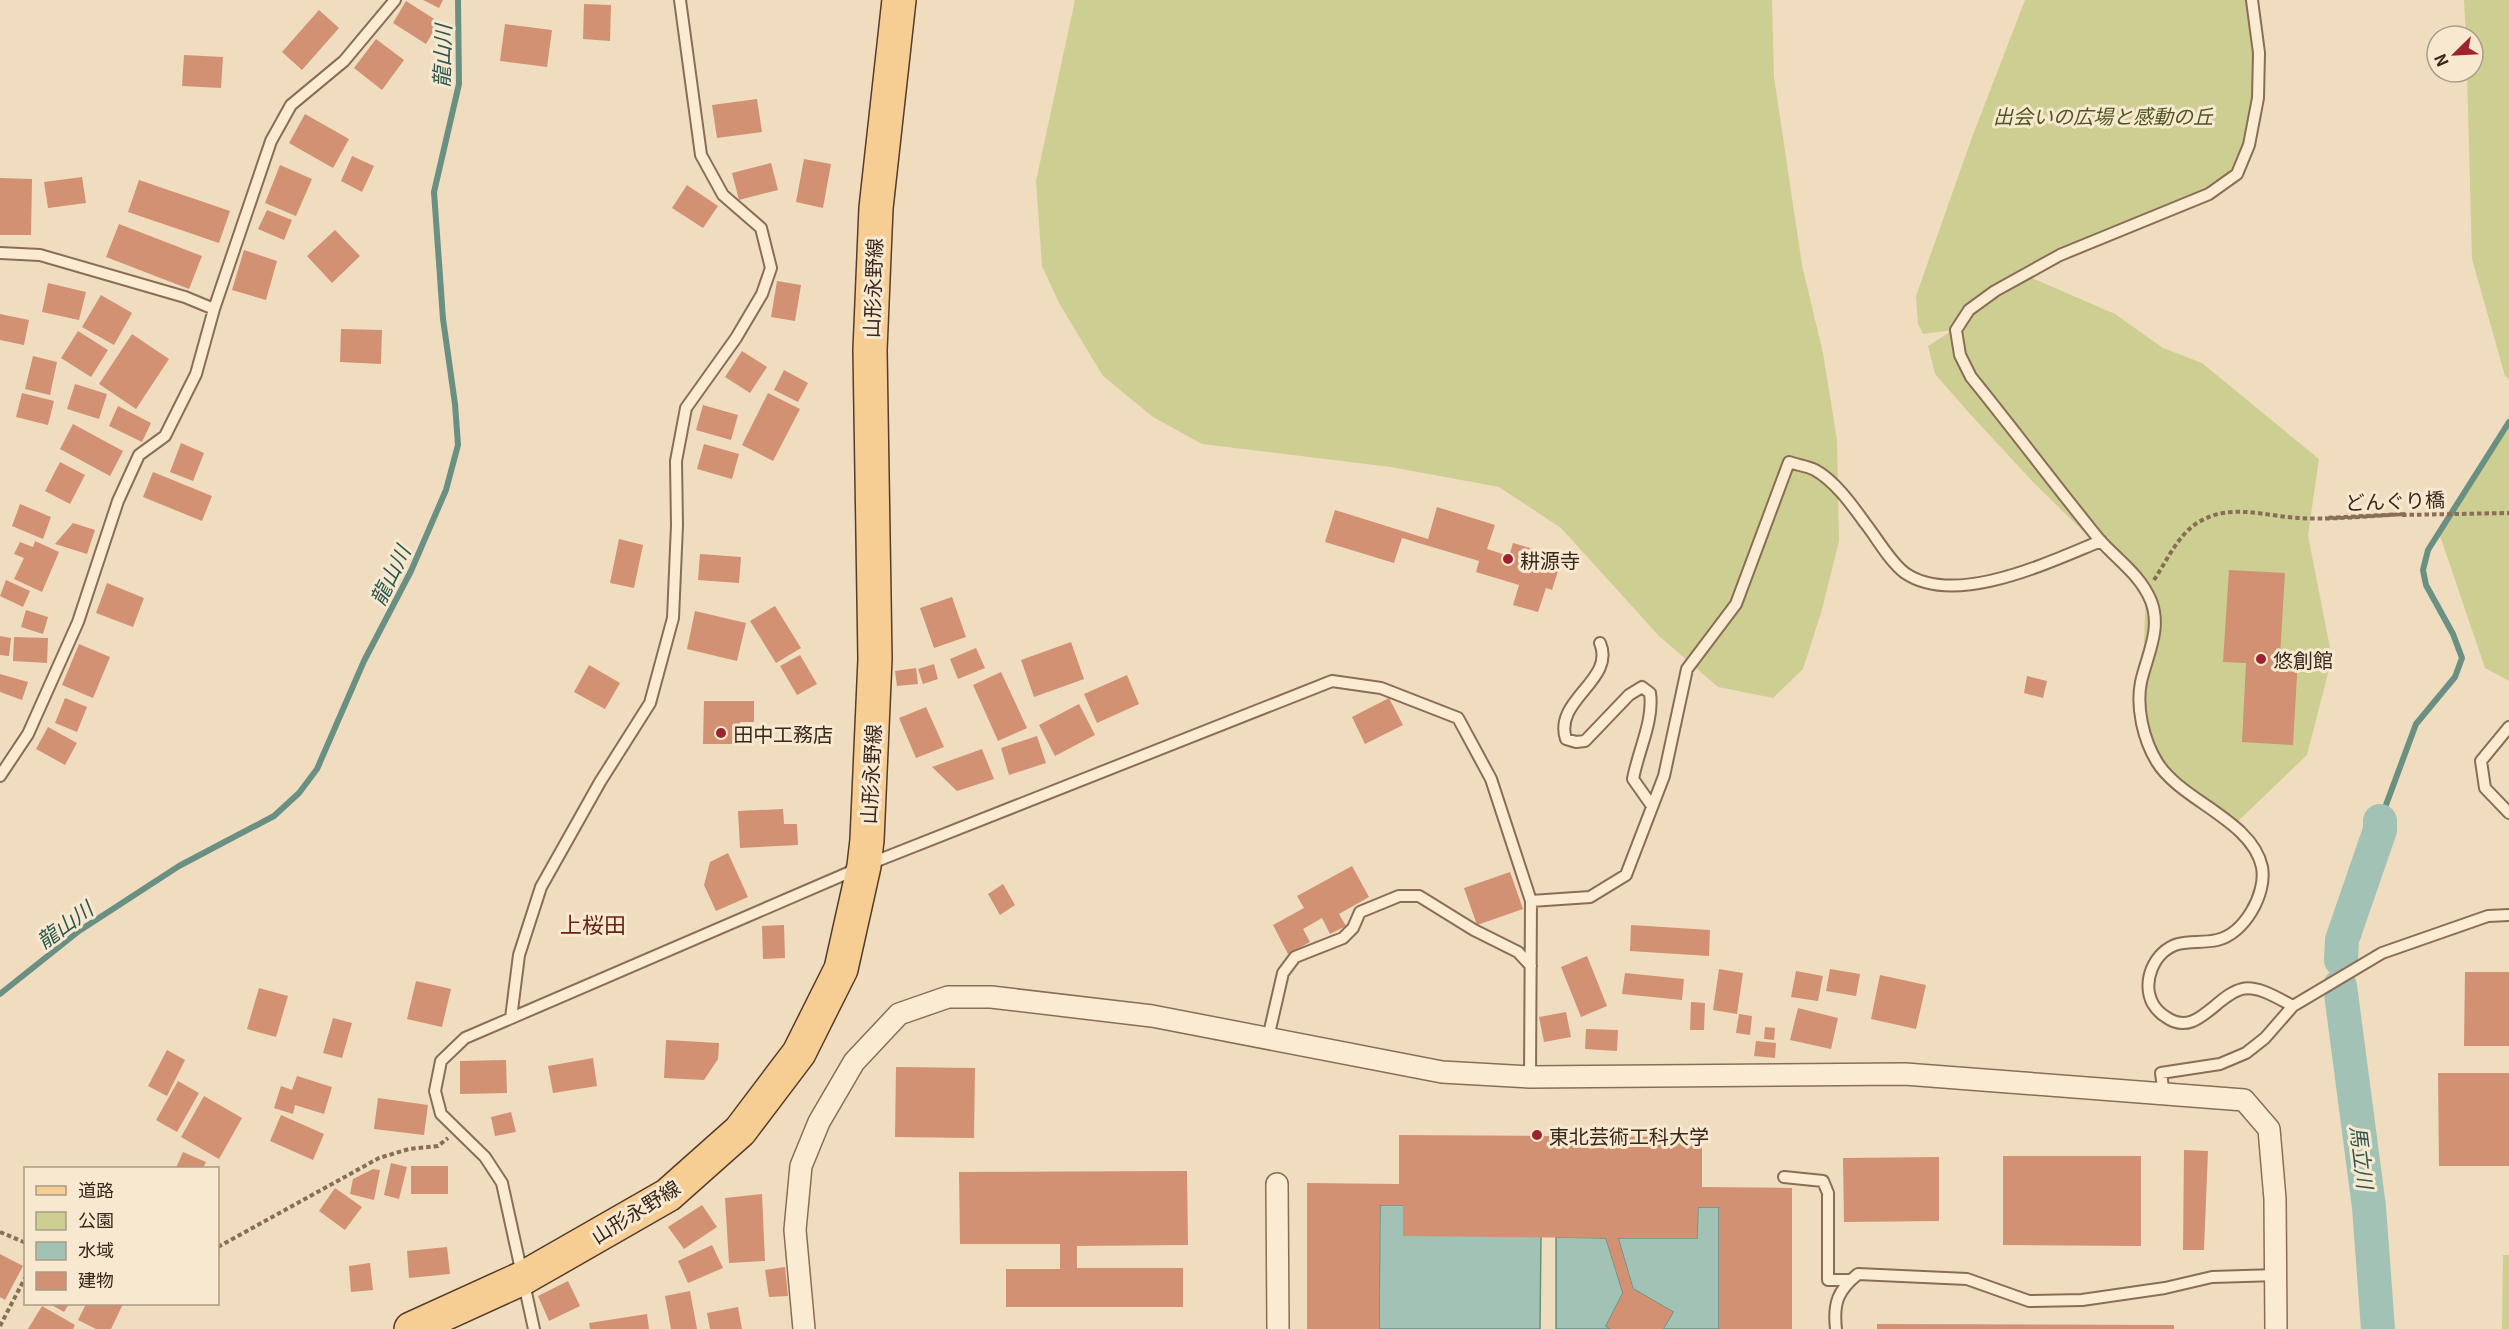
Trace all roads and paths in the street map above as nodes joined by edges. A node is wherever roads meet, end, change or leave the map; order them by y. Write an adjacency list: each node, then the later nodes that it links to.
1 (395, 0): 6 (lane)
2 (680, 0): 21 (lane)
3 (899, 0): 16 (main road, 山形永野線)
4 (2252, 0): 9 (lane)
5 (0, 253): 6 (lane)
6 (214, 309): 13 (lane)
7 (2509, 513): 8 (path, どんぐり橋)
8 (2325, 518): 8 (path); 10 (path)
9 (2101, 541): 10 (lane); 14 (lane)
10 (2146, 593): 20 (lane)
11 (1600, 643): 14 (lane)
12 (2509, 727): 15 (lane)
13 (0, 777)
14 (1653, 806): 17 (lane)
15 (2509, 813)
16 (864, 866): 17 (lane); 21 (lane); 32 (main road, 山形永野線)
17 (1531, 901): 19 (lane)
18 (2509, 915): 20 (lane)
19 (1531, 966): 22 (lane); 23 (lane)
20 (2293, 1006): 24 (lane)
21 (511, 1018): 25 (lane)
22 (1268, 1038): 23 (street); 38 (street)
23 (1530, 1077): 24 (street)
24 (2164, 1095): 31 (street)
25 (458, 1131): 30 (path); 32 (lane)
26 (1784, 1177): 34 (lane)
27 (1277, 1184): 39 (street)
28 (0, 1232): 29 (path)
29 (24, 1242)
30 (219, 1246)
31 (2277, 1275): 34 (lane); 41 (street)
32 (523, 1278): 36 (main road, 山形永野線); 37 (lane)
33 (24, 1280): 35 (path)
34 (1850, 1280): 40 (lane)
35 (0, 1326)
36 (411, 1329)
37 (534, 1329)
38 (804, 1329)
39 (1278, 1329)
40 (1836, 1329)
41 (2276, 1329)

